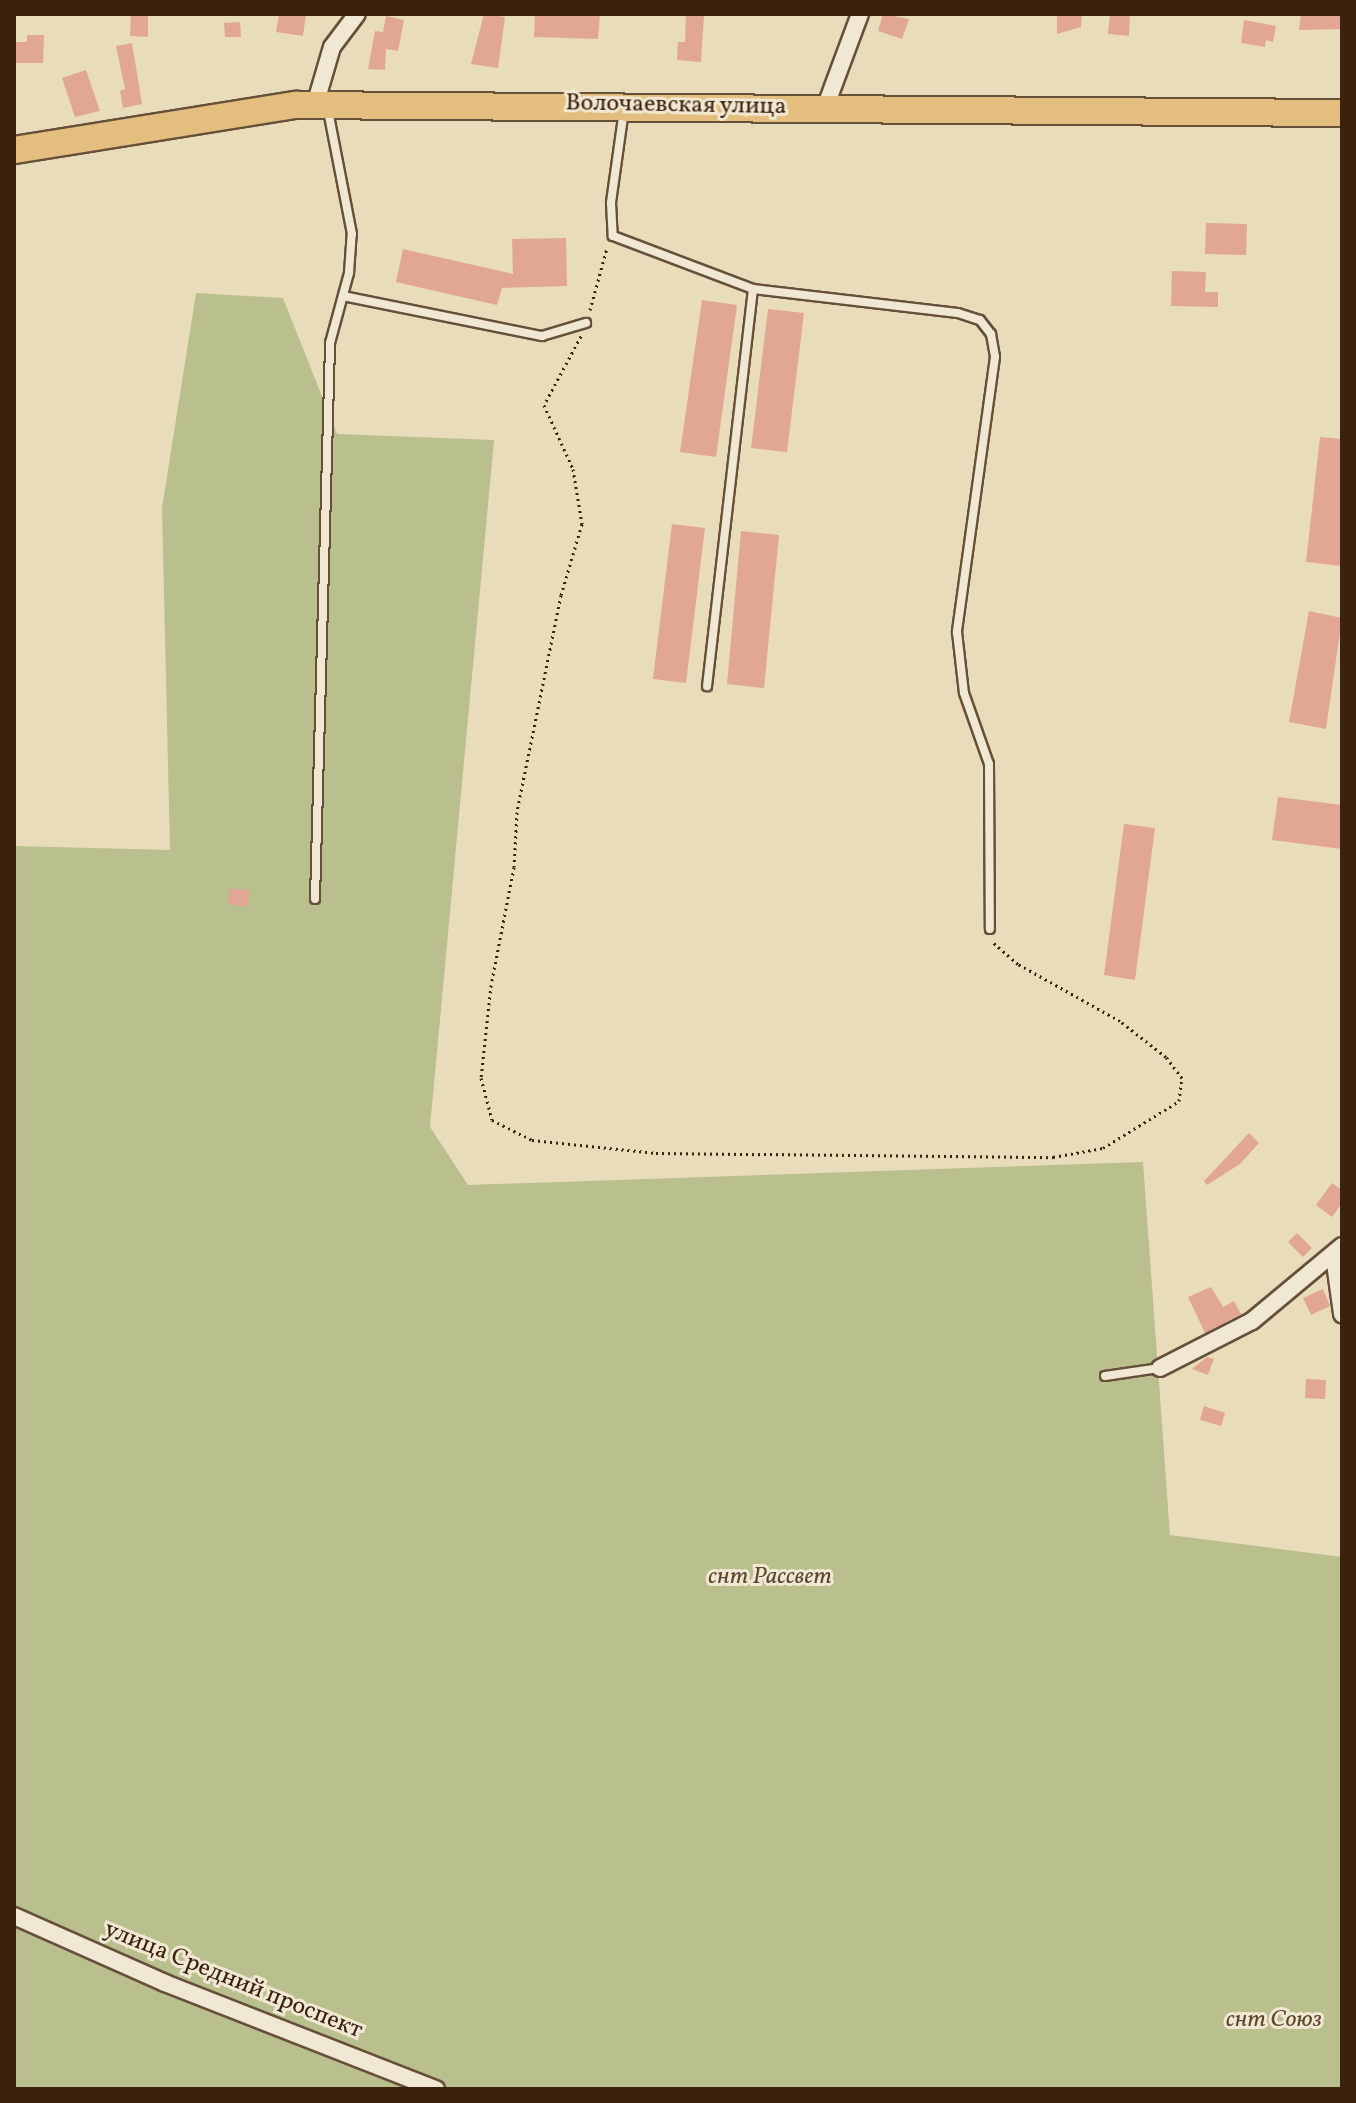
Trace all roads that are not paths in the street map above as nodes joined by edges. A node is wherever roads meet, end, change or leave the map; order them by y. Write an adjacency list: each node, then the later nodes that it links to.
1 (357, 14): 3 (street)
2 (860, 14): 5 (street)
3 (321, 105): 4 (main road, Волочаевская улица); 7 (main road, Волочаевская улица); 9 (lane)
4 (625, 106): 5 (main road, Волочаевская улица); 8 (lane)
5 (825, 108): 6 (main road, Волочаевская улица)
6 (1342, 113)
7 (14, 150)
8 (753, 289): 11 (lane); 13 (lane)
9 (343, 296): 10 (lane); 12 (lane)
10 (586, 323)
11 (707, 686)
12 (315, 899)
13 (990, 929)
14 (1338, 1251): 15 (street); 16 (street)
15 (1342, 1314)
16 (1160, 1368): 17 (lane)
17 (1105, 1376)
18 (14, 1916): 19 (street, улица Средний проспект)
19 (436, 2089)

